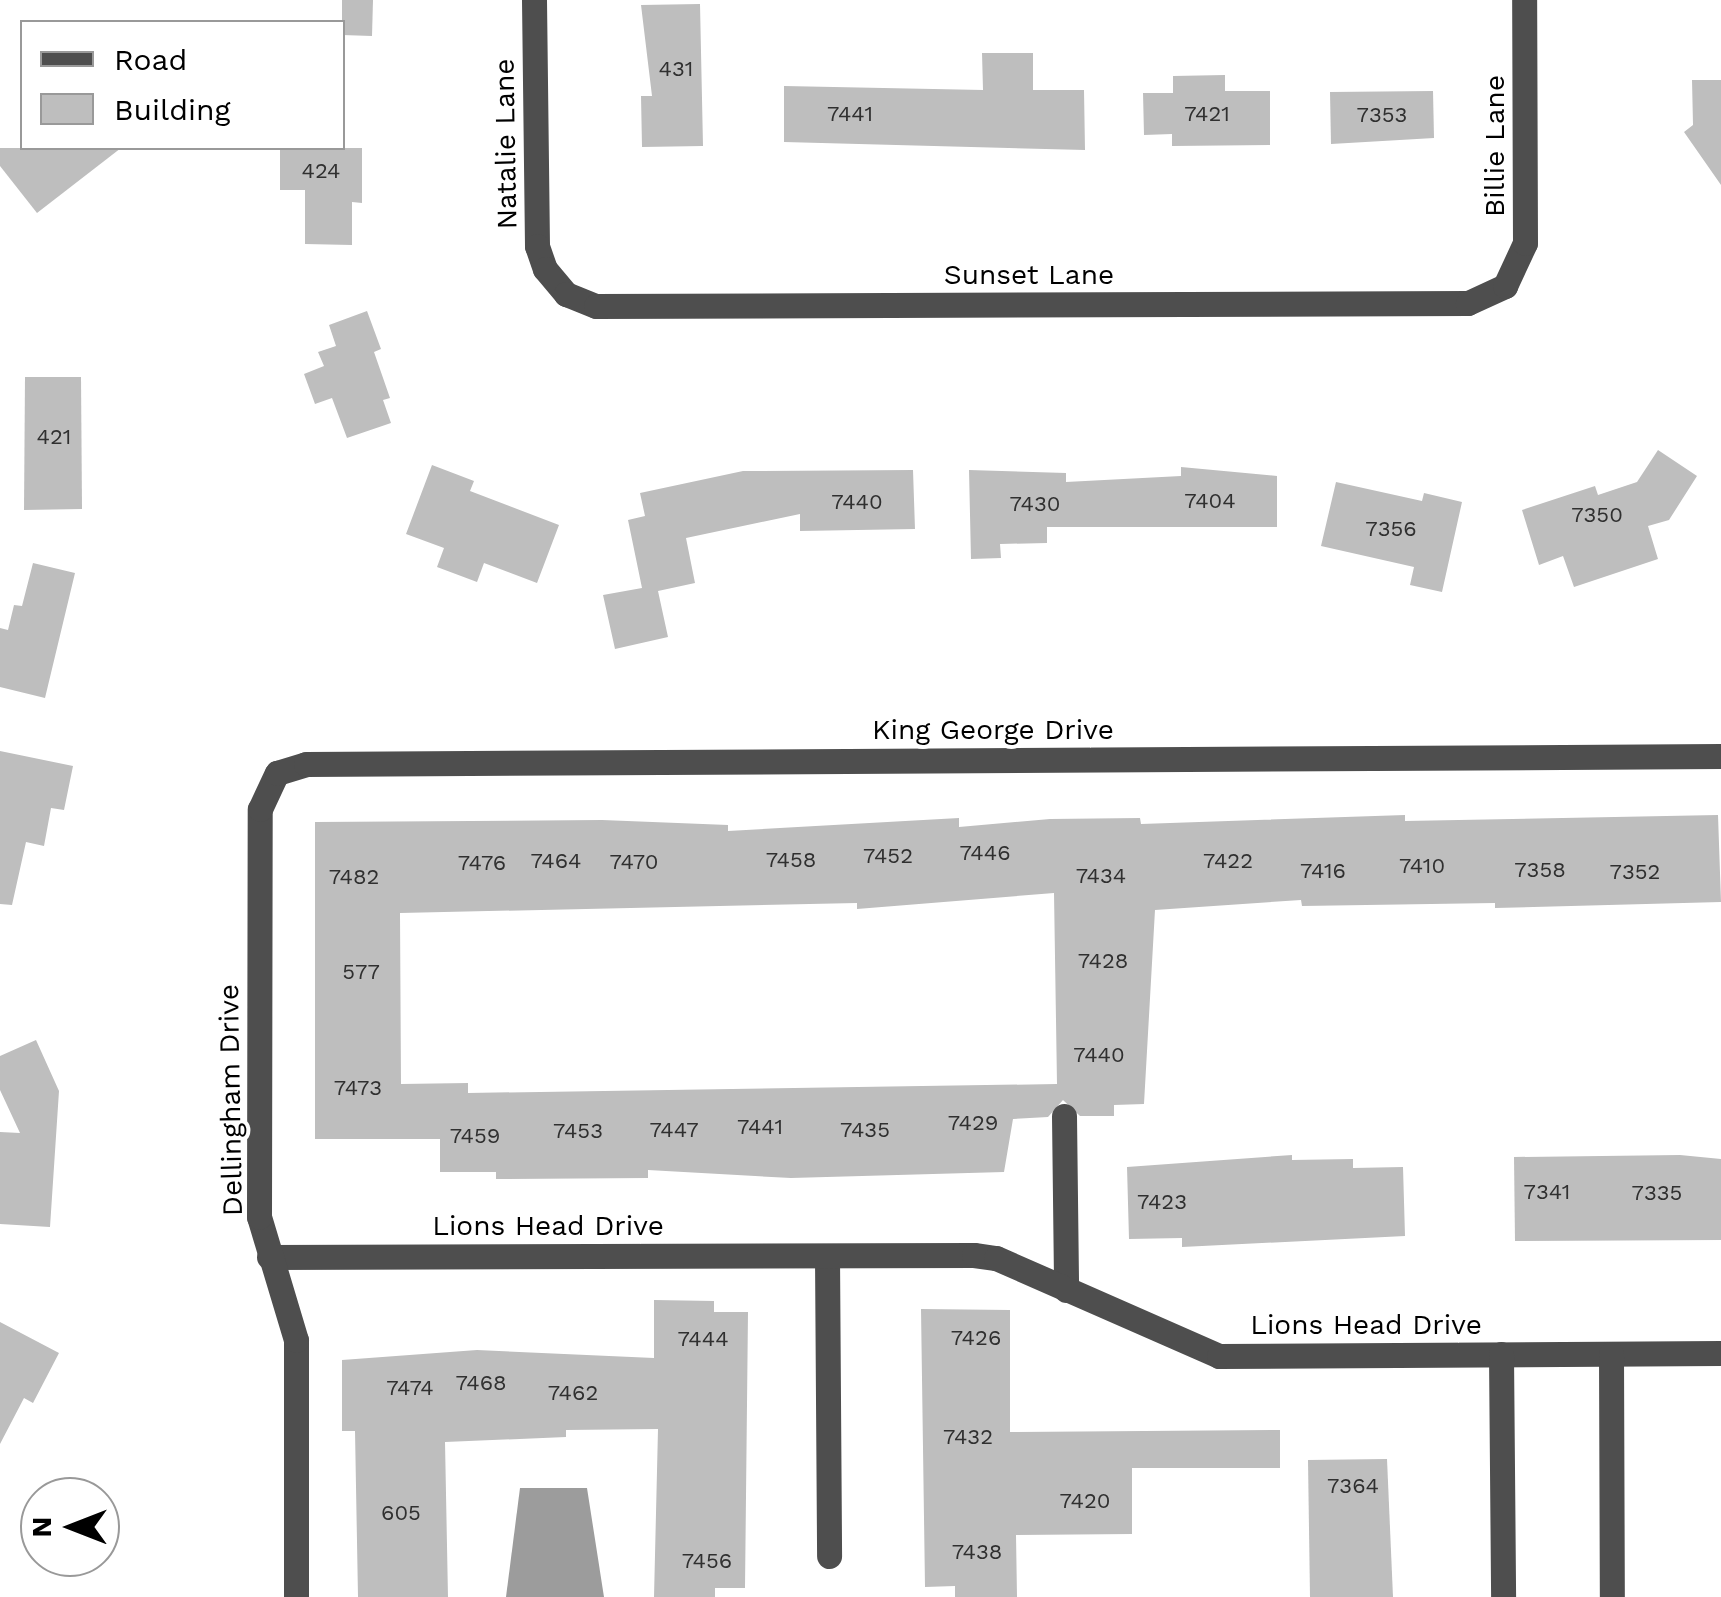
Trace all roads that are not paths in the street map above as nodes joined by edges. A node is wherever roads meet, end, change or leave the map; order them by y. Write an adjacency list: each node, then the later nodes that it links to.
1 (534, 0): 3 (street, Natalie Lane)
2 (1524, 0): 4 (street, Billie Lane)
3 (556, 282): 4 (street, Sunset Lane)
4 (1506, 286)
5 (1721, 756): 6 (street, King George Drive)
6 (270, 780): 9 (street, Dellingham Drive)
7 (1064, 1116): 10 (street)
8 (827, 1256): 9 (street, Lions Head Drive); 10 (street, Lions Head Drive); 14 (street)
9 (269, 1257): 15 (street, Dellingham Drive)
10 (1066, 1290): 12 (street, Lions Head Drive)
11 (1721, 1353): 13 (street, Lions Head Drive)
12 (1501, 1354): 13 (street, Lions Head Drive); 16 (street, Lions Head Drive)
13 (1611, 1354): 17 (street)
14 (829, 1556)
15 (296, 1597)
16 (1504, 1597)
17 (1612, 1597)

